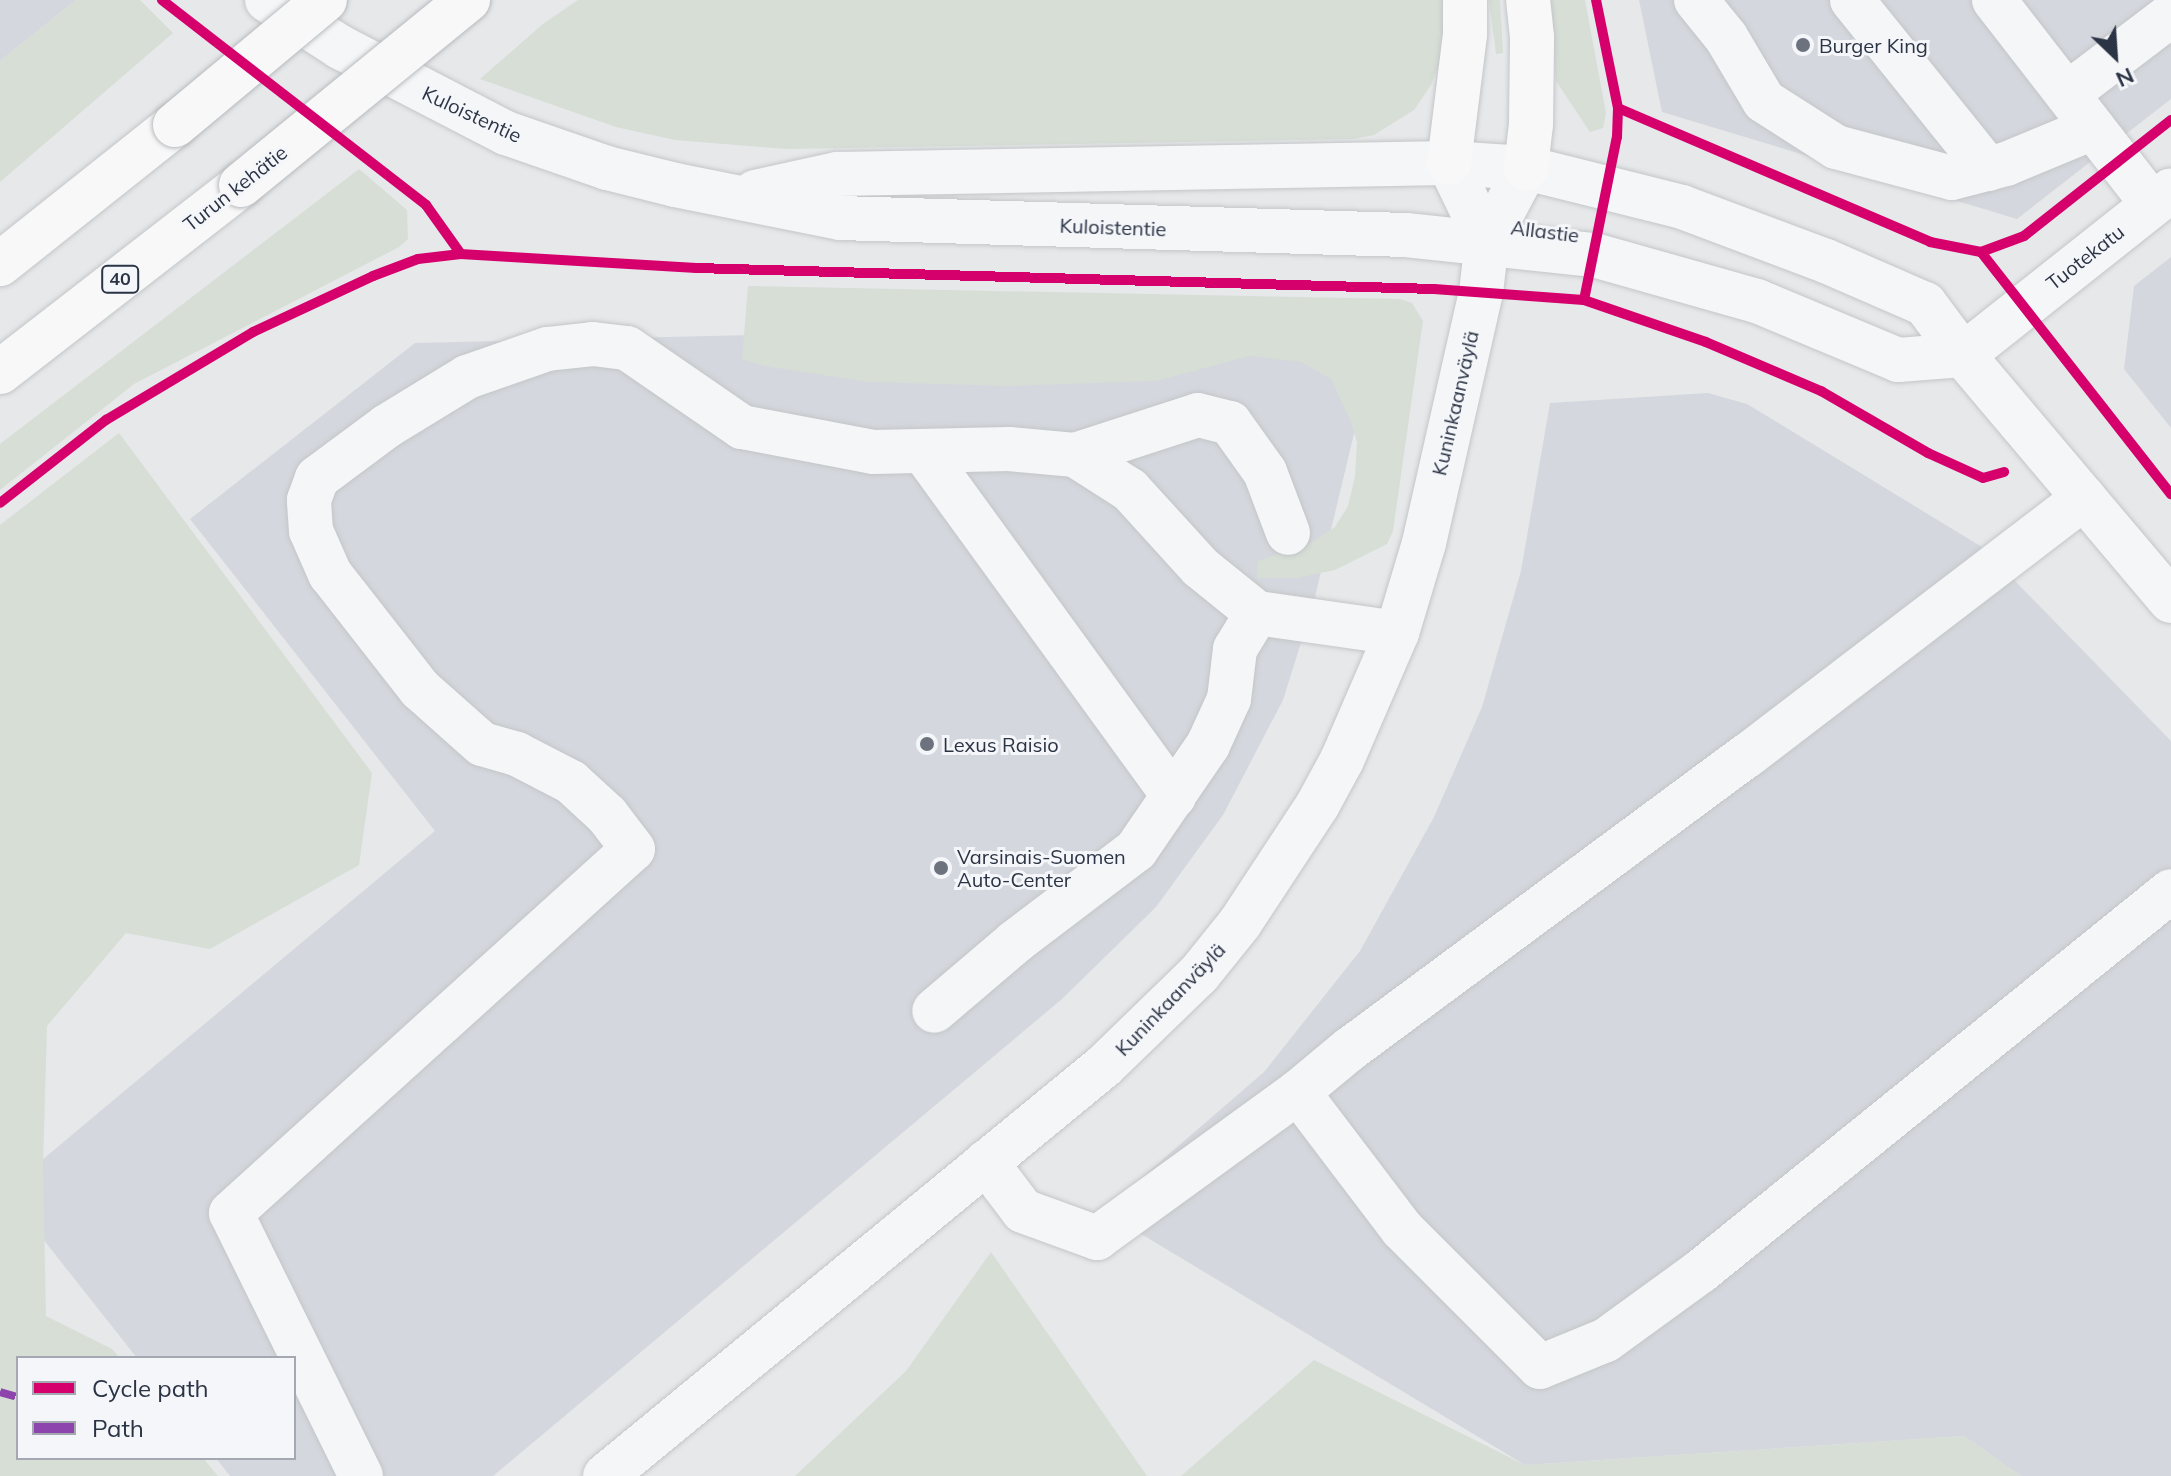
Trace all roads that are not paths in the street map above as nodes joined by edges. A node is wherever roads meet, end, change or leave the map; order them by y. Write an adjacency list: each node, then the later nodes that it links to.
1 (267, 0): 17 (street, Kuloistentie)
2 (278, 0): 12 (highway, bridge)
3 (325, 0): 12 (highway, bridge)
4 (468, 0): 22 (highway, Turun kehätie / 40, bridge)
5 (1465, 0): 14 (highway)
6 (1528, 0): 15 (highway)
7 (1696, 0): 16 (street)
8 (1852, 0): 16 (street)
9 (1994, 0): 11 (street)
10 (2171, 15): 11 (street)
11 (2067, 94): 13 (street)
12 (175, 125): 20 (highway)
13 (2093, 128): 16 (street); 18 (street)
14 (1449, 163): 15 (street); 17 (street, Kuloistentie); 19 (street)
15 (1526, 168): 19 (street); 21 (street)
16 (1988, 169)
17 (741, 195): 19 (street, Kuloistentie)
18 (2162, 197): 21 (street, Tuotekatu)
19 (1487, 242): 21 (street, Allastie); 29 (street, Kuninkaanväylä)
20 (0, 264)
21 (1963, 355): 25 (street)
22 (0, 372)
23 (923, 451): 24 (street); 30 (street); 35 (street)
24 (1075, 455): 26 (street); 28 (street)
25 (2084, 498): 27 (street); 33 (street)
26 (1288, 533)
27 (2171, 601)
28 (1257, 613): 29 (street); 30 (street)
29 (1397, 633): 34 (street, Kuninkaanväylä)
30 (1174, 797): 32 (street)
31 (2171, 891): 33 (street)
32 (934, 1011)
33 (1298, 1092): 34 (street)
34 (986, 1162): 36 (street, Kuninkaanväylä)
35 (361, 1476)
36 (605, 1476)

